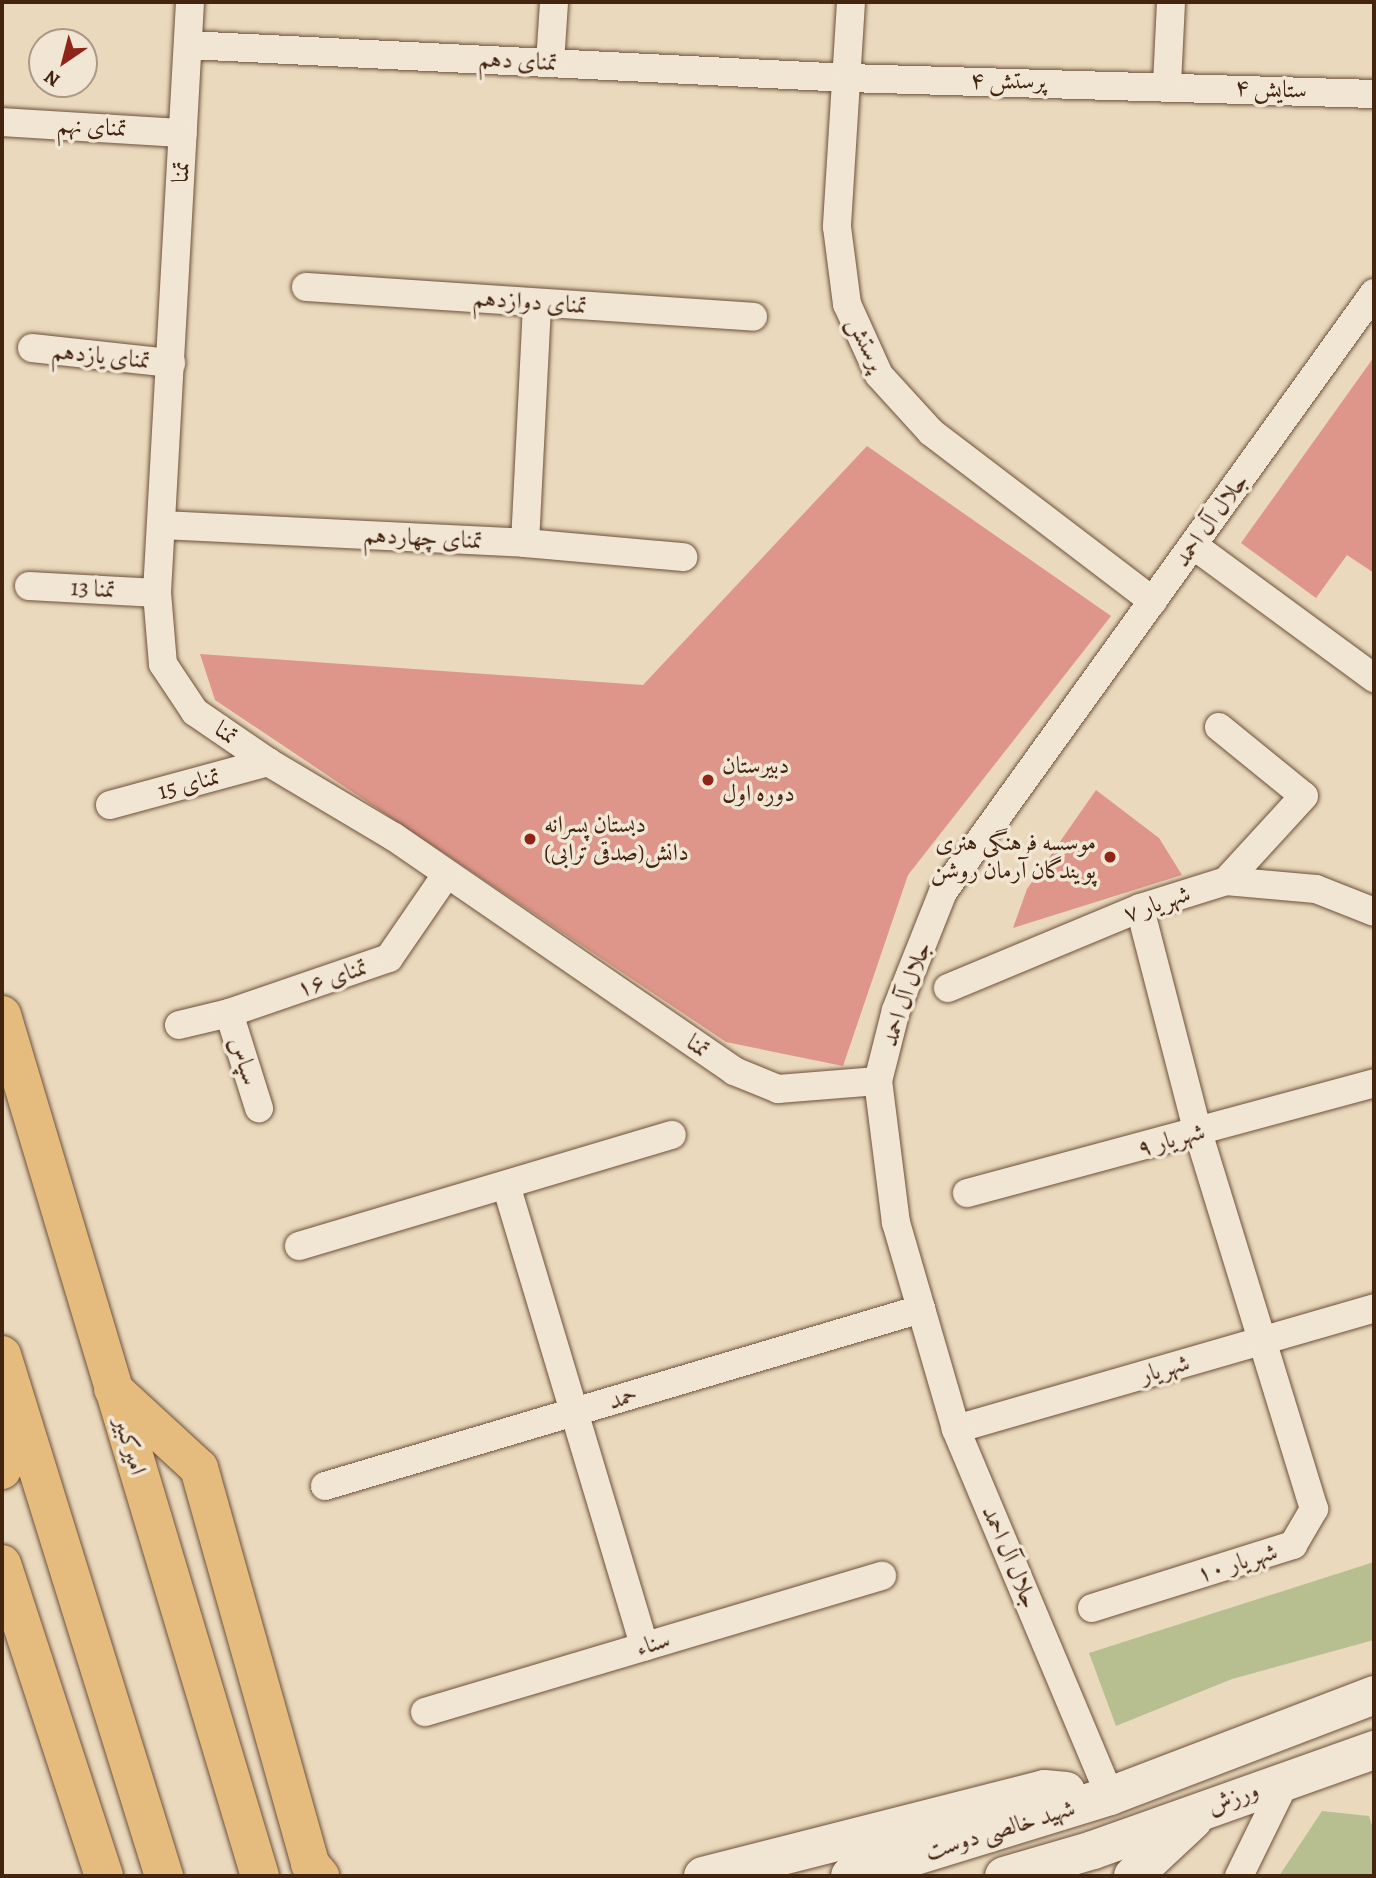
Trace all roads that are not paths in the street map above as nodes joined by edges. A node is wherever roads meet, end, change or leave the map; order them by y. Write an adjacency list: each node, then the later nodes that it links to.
1 (190, 2): 5 (street, تمنا)
2 (554, 2): 6 (street)
3 (851, 2): 7 (street, پرستش)
4 (1171, 2): 8 (street)
5 (188, 45): 6 (street, تمنای دهم); 11 (street, تمنا)
6 (550, 63): 7 (street, تمنای دهم)
7 (848, 78): 8 (street, پرستش ۴); 24 (street, پرستش)
8 (1167, 84): 9 (street, ستایش ۴)
9 (1374, 94)
10 (2, 122): 11 (street, تمنای نهم)
11 (183, 133): 17 (street, تمنا)
12 (306, 287): 14 (street, تمنای دوازدهم)
13 (1374, 293): 20 (street, جلال آل احمد)
14 (537, 303): 15 (street, تمنای دوازدهم); 19 (street)
15 (753, 317)
16 (32, 348): 17 (street, تمنای یازدهم)
17 (171, 363): 18 (street, تمنا)
18 (162, 525): 19 (street, تمنای چهاردهم); 23 (street, تمنا)
19 (524, 543): 21 (street, تمنای چهاردهم)
20 (1193, 545): 24 (street, جلال آل احمد); 25 (street)
21 (683, 557)
22 (29, 586): 23 (street, تمنا 13)
23 (157, 593): 27 (street, تمنا)
24 (1153, 601): 37 (street, جلال آل احمد)
25 (1374, 678)
26 (1219, 727): 30 (street)
27 (268, 762): 28 (street, تمنای 15); 29 (street, تمنا)
28 (110, 805)
29 (446, 875): 34 (street, تمنای ۱۶); 37 (street, تمنا)
30 (1226, 881): 31 (street, شهریار ۷); 32 (street, شهریار ۷)
31 (1140, 908): 33 (street, شهریار ۷); 40 (street, شهریار ۱۰)
32 (1374, 912)
33 (948, 988)
34 (229, 1013): 36 (street, تمنای ۱۶); 39 (street, سپاس)
35 (2, 1015): 49 (main road, امیرکبیر)
36 (179, 1025)
37 (878, 1082): 46 (street, جلال آل احمد)
38 (1374, 1083): 40 (street, شهریار ۹)
39 (258, 1108)
40 (1198, 1132): 43 (street, شهریار ۹); 47 (street, شهریار ۱۰)
41 (672, 1135): 42 (street)
42 (506, 1185): 44 (street); 51 (street)
43 (967, 1193)
44 (299, 1246)
45 (1374, 1308): 47 (street, شهریار)
46 (920, 1309): 51 (street, حمد); 52 (street, جلال آل احمد)
47 (1263, 1340): 52 (street, شهریار); 57 (street, شهریار ۱۰)
48 (2, 1355): 50 (main road)
49 (113, 1390): 68 (main road, امیرکبیر); 69 (main road)
50 (16, 1402): 53 (main road); 67 (main road)
51 (575, 1413): 54 (street, حمد); 58 (street)
52 (956, 1429): 63 (street, جلال آل احمد)
53 (2, 1470)
54 (325, 1486)
55 (2, 1564): 66 (main road)
56 (882, 1576): 58 (street, سناء)
57 (1093, 1608)
58 (645, 1647): 60 (street, سناء)
59 (1374, 1695): 63 (main road, ورزش)
60 (425, 1712)
61 (1374, 1750): 62 (main road, ورزش)
62 (1287, 1778): 64 (main road, ورزش); 74 (street)
63 (1110, 1796): 70 (main road); 71 (main road, شهید خالصی دوست)
64 (1205, 1809): 65 (main road, ورزش); 73 (main road)
65 (1093, 1850): 72 (main road, شهید خالصی دوست)
66 (104, 1876)
67 (163, 1876)
68 (260, 1876)
69 (320, 1876)
70 (703, 1876)
71 (850, 1876)
72 (1004, 1876)
73 (1133, 1876)
74 (1238, 1876)

